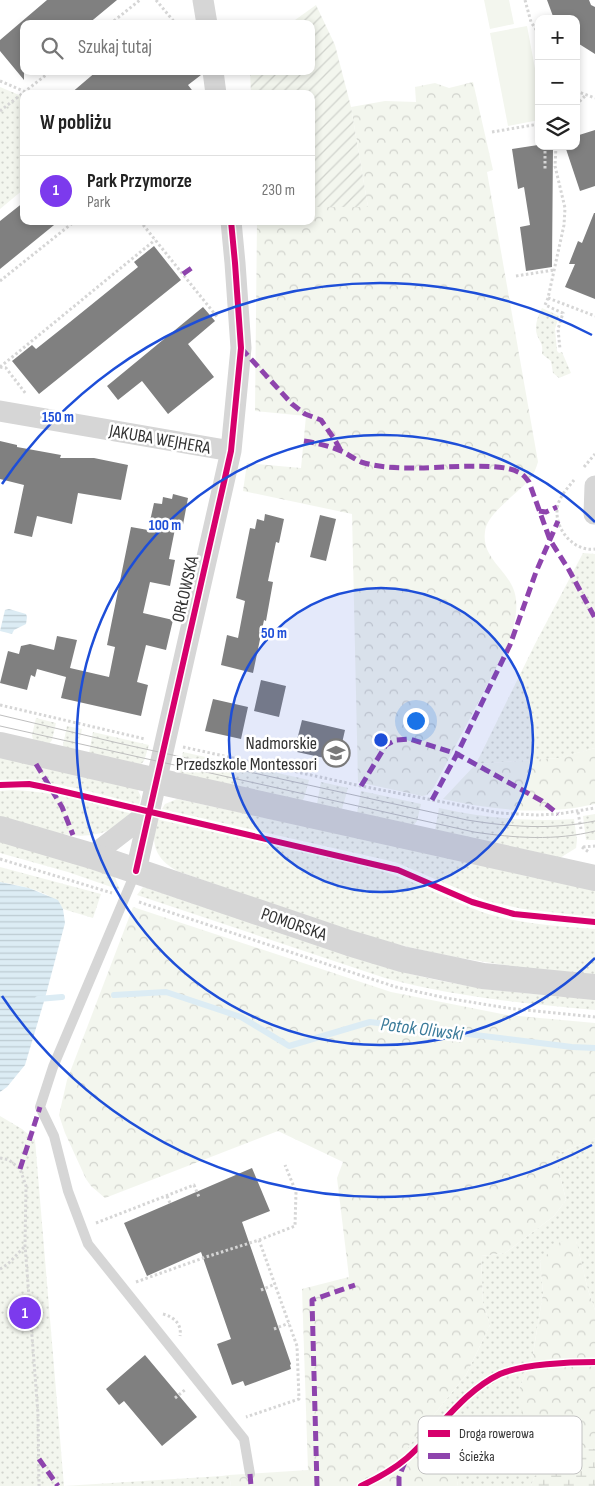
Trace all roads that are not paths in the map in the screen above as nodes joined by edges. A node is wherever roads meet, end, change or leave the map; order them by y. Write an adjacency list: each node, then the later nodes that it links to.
1 (203, 0): 2 (street)
2 (206, 20)
3 (214, 75): 4 (street)
4 (215, 90)
5 (231, 225): 7 (street, ORŁOWSKA)
6 (0, 411): 7 (street, JAKUBA WEJHERA)
7 (231, 451): 11 (street, ORŁOWSKA)
8 (595, 486): 9 (street)
9 (594, 514)
10 (0, 745): 11 (street)
11 (157, 781): 12 (street, ORŁOWSKA); 16 (street)
12 (149, 812): 14 (street); 15 (street, ORŁOWSKA)
13 (0, 829): 14 (street, POMORSKA)
14 (92, 856): 15 (street, POMORSKA)
15 (136, 871): 17 (street, POMORSKA); 18 (lane)
16 (595, 878)
17 (595, 987)
18 (250, 1474)

